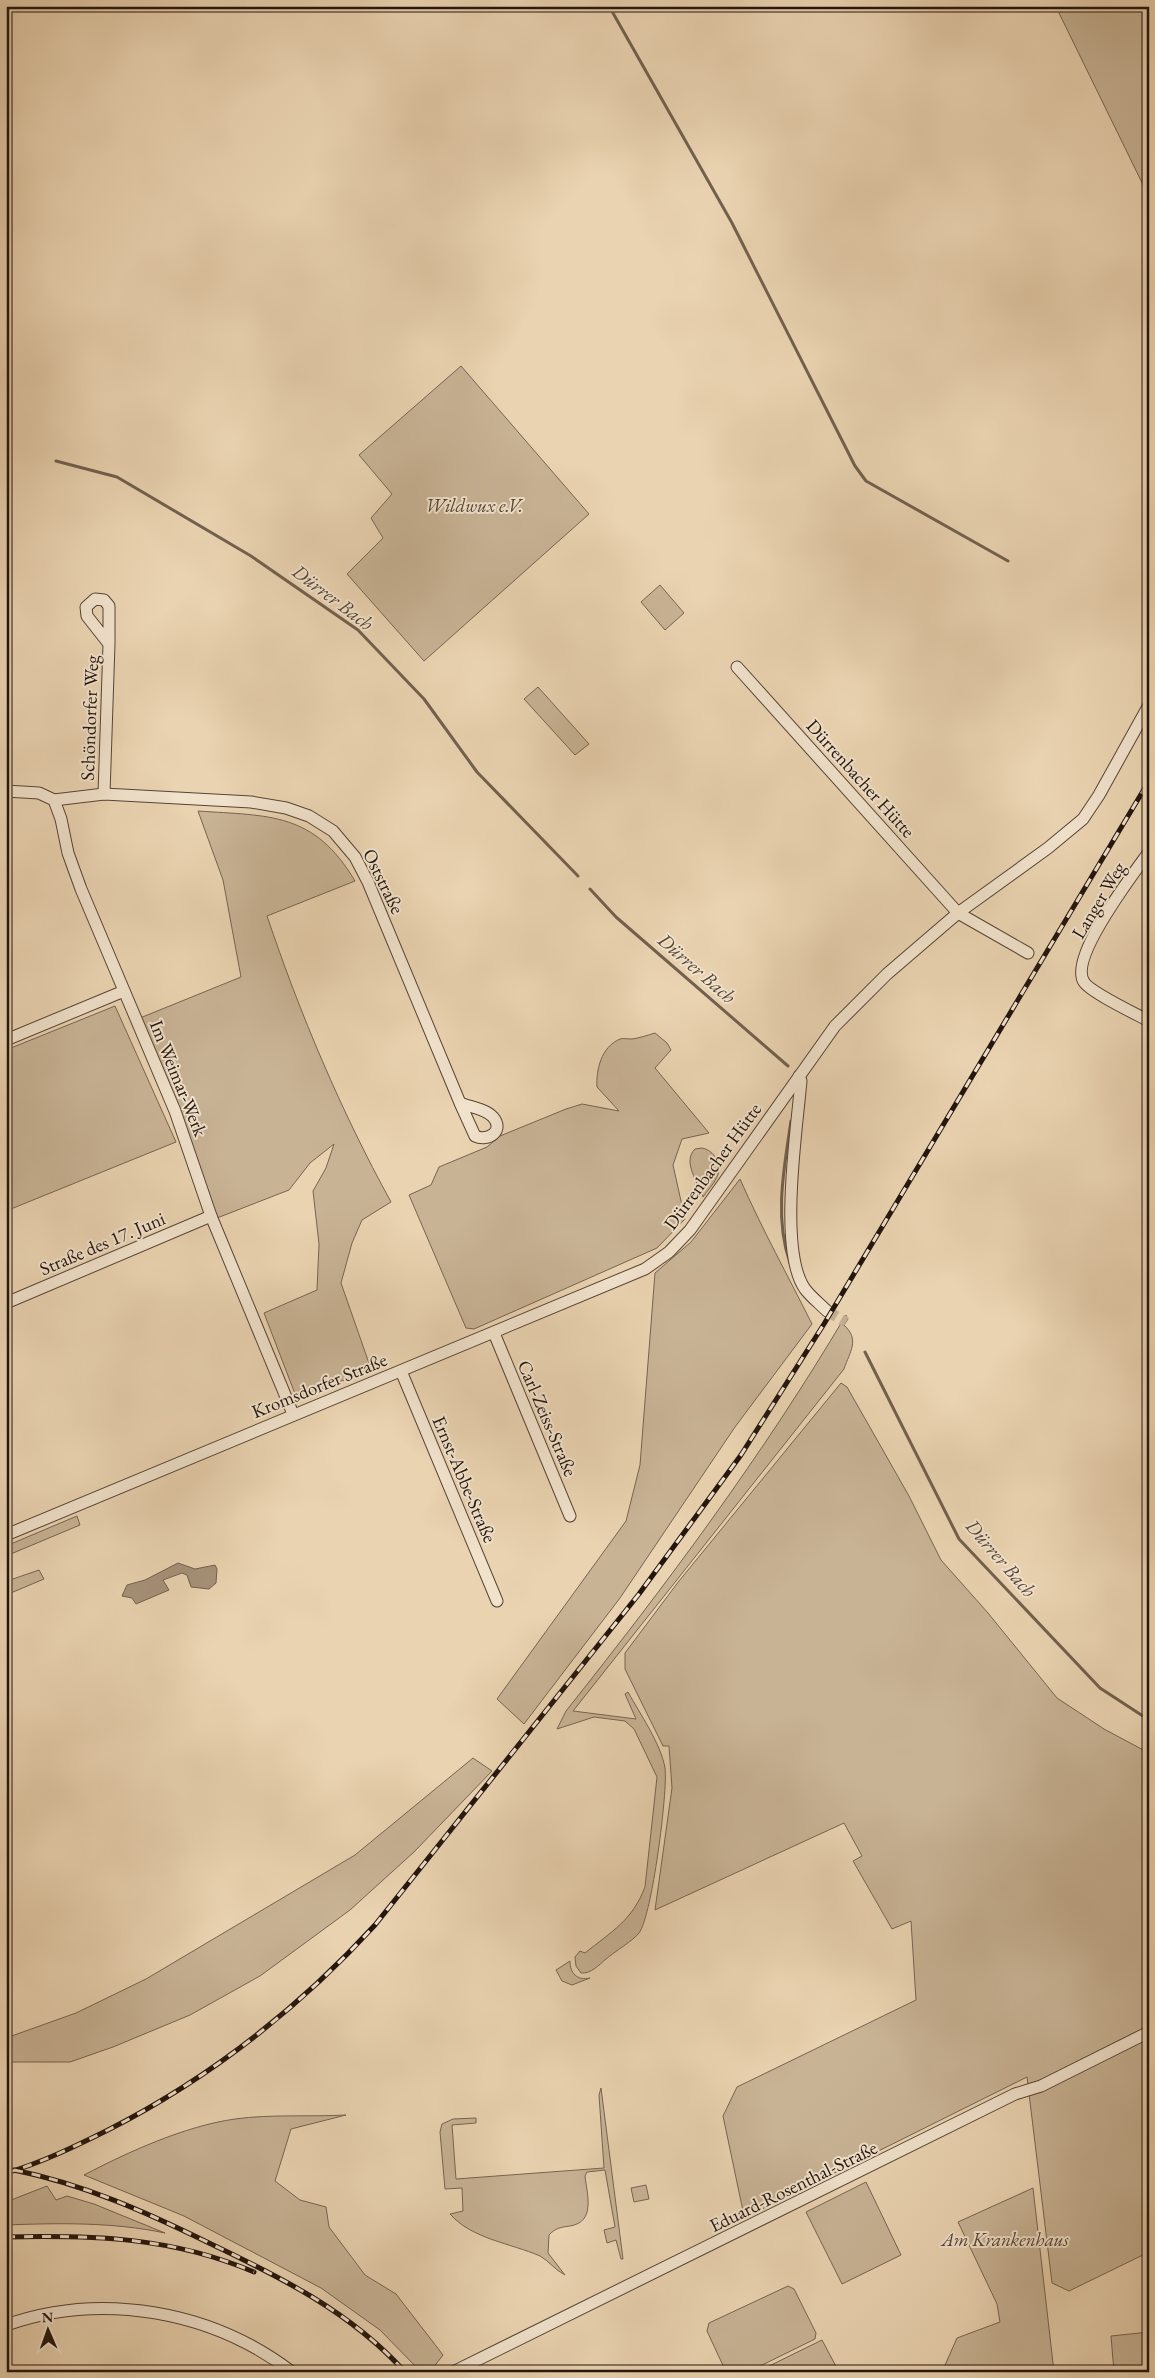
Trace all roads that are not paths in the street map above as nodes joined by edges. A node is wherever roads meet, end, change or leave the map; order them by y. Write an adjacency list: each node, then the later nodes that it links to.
1 (110, 644): 5 (street, Schöndorfer Weg)
2 (737, 667): 8 (street, Dürrenbacher Hütte)
3 (1149, 705): 8 (street, Dürrenbacher Hütte)
4 (6, 792): 6 (street)
5 (104, 794): 6 (street, Oststraße); 14 (street, Oststraße)
6 (54, 800): 10 (street, Im Weimar-Werk)
7 (1149, 852): 11 (street, Langer Weg)
8 (958, 913): 9 (street, Dürrenbacher Hütte); 13 (street, Dürrenbacher Hütte)
9 (1028, 952)
10 (124, 991): 12 (street); 15 (street, Im Weimar-Werk)
11 (1149, 1022)
12 (6, 1040)
13 (799, 1076): 16 (street, Dürrenbacher Hütte); 18 (street)
14 (460, 1103)
15 (211, 1216): 17 (street, Straße des 17. Juni); 21 (street, Im Weimar-Werk)
16 (645, 1269): 19 (street, Kromsdorfer Straße)
17 (6, 1303)
18 (827, 1311)
19 (494, 1333): 20 (street, Kromsdorfer Straße); 22 (street, Carl-Zeiss-Straße)
20 (401, 1370): 21 (street, Kromsdorfer Straße); 24 (street, Ernst-Abbe-Straße)
21 (293, 1414): 23 (street, Kromsdorfer Straße)
22 (570, 1516)
23 (6, 1535)
24 (497, 1601)
25 (1149, 2032): 28 (street, Eduard-Rosenthal-Straße)
26 (6, 2325): 27 (street)
27 (292, 2372)
28 (453, 2372)

